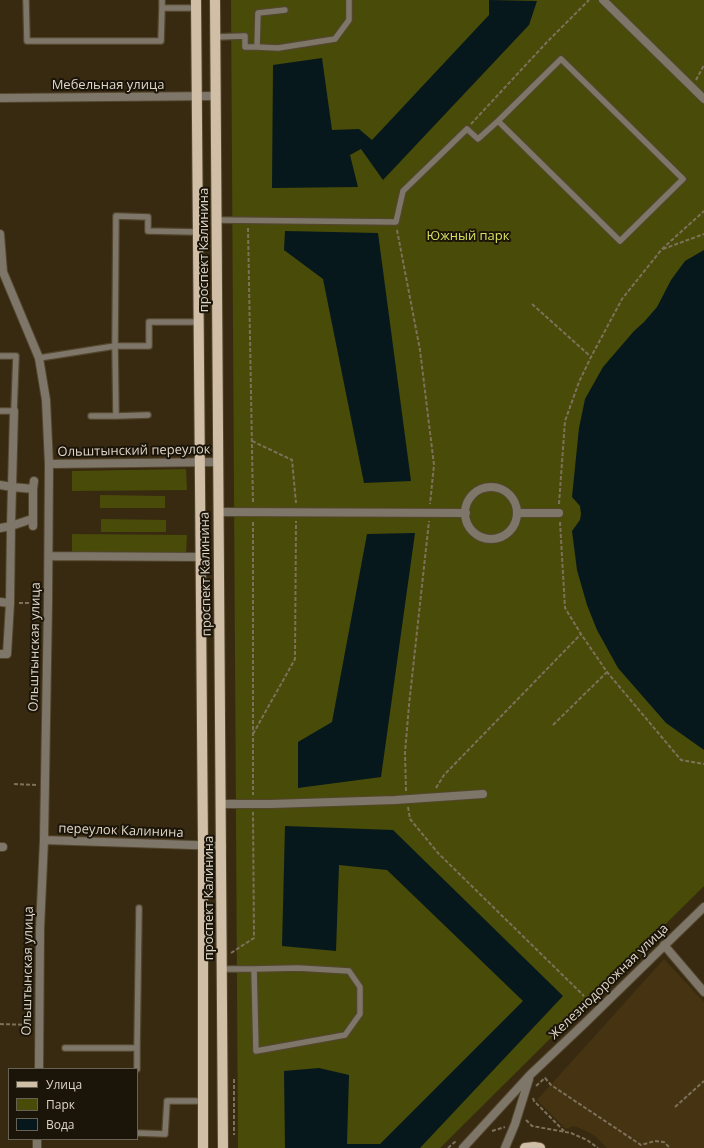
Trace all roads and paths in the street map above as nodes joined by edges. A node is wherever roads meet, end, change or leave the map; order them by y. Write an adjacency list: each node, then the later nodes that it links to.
1 (26, 0): 8 (lane)
2 (162, 0): 8 (lane)
3 (215, 0): 10 (main road, проспект Калинина)
4 (349, 0): 11 (lane)
5 (589, 0): 19 (path)
6 (603, 0): 13 (street)
7 (196, 4): 8 (lane); 14 (main road, проспект Калинина)
8 (162, 8)
9 (285, 10): 11 (lane)
10 (216, 37): 11 (lane); 15 (main road, проспект Калинина)
11 (257, 47)
12 (704, 65): 13 (path)
13 (691, 86): 17 (street)
14 (196, 96): 15 (street, Мебельная улица); 16 (street, Мебельная улица); 24 (main road, проспект Калинина)
15 (216, 96): 21 (main road, проспект Калинина)
16 (0, 98)
17 (704, 100)
18 (498, 121): 18 (lane); 19 (lane)
19 (467, 129): 23 (lane)
20 (704, 211): 27 (path)
21 (217, 220): 22 (lane); 40 (main road, проспект Калинина)
22 (248, 220): 23 (lane); 39 (path)
23 (396, 222): 48 (path)
24 (197, 232): 29 (main road, проспект Калинина); 30 (lane)
25 (0, 234): 33 (street, Ольштынская улица)
26 (704, 234): 27 (path)
27 (662, 249): 32 (path)
28 (532, 304): 32 (path)
29 (198, 322): 30 (lane); 41 (main road, проспект Калинина)
30 (115, 346): 33 (lane); 38 (lane)
31 (0, 356): 35 (lane)
32 (591, 357): 51 (path)
33 (39, 358): 42 (street, Ольштынская улица)
34 (0, 411): 35 (lane)
35 (14, 411): 44 (street)
36 (148, 415): 38 (lane)
37 (91, 416): 38 (lane)
38 (116, 416)
39 (252, 441): 45 (path); 47 (path)
40 (218, 462): 41 (street, Ольштынский переулок); 46 (main road, проспект Калинина)
41 (199, 463): 42 (street, Ольштынский переулок); 57 (main road, проспект Калинина)
42 (49, 464): 56 (street, Ольштынская улица)
43 (0, 485): 44 (street)
44 (12, 487): 52 (street); 52 (street)
45 (252, 492)
46 (218, 512): 47 (street); 73 (main road, проспект Калинина)
47 (296, 512): 48 (street)
48 (430, 512): 49 (street); 72 (path)
49 (466, 513): 50 (street); 50 (street)
50 (517, 513): 51 (street)
51 (559, 513): 61 (path)
52 (11, 526): 53 (street); 59 (street)
53 (0, 528)
54 (253, 528): 65 (path)
55 (296, 532): 65 (path)
56 (49, 556): 57 (street); 60 (street, Ольштынская улица)
57 (200, 557): 76 (main road, проспект Калинина)
58 (0, 602): 59 (street)
59 (10, 603): 60 (path); 62 (street)
60 (48, 603): 68 (street, Ольштынская улица)
61 (581, 634): 63 (path); 71 (path)
62 (0, 654)
63 (607, 672): 64 (path); 66 (path)
64 (553, 725)
65 (253, 735): 70 (path)
66 (704, 764)
67 (14, 784): 68 (path)
68 (44, 785): 75 (street, Ольштынская улица)
69 (483, 794): 71 (street)
70 (253, 795)
71 (430, 798): 72 (street)
72 (406, 799): 73 (street); 85 (path)
73 (221, 804): 77 (main road, проспект Калинина)
74 (253, 812): 81 (path)
75 (44, 840): 76 (street, переулок Калинина); 87 (street, Ольштынская улица)
76 (203, 846): 77 (street, переулок Калинина); 95 (main road, проспект Калинина)
77 (222, 846): 82 (main road, проспект Калинина)
78 (704, 907): 80 (street, Железнодорожная улица)
79 (139, 908): 89 (lane)
80 (664, 945): 84 (street); 92 (street, Железнодорожная улица)
81 (230, 953)
82 (222, 969): 83 (lane); 104 (main road, проспект Калинина)
83 (254, 969): 83 (lane)
84 (704, 992)
85 (584, 996)
86 (0, 1024): 87 (path)
87 (39, 1025): 90 (street, Ольштынская улица)
88 (65, 1048): 89 (lane)
89 (137, 1048): 91 (lane)
90 (39, 1068)
91 (137, 1068)
92 (530, 1075): 97 (street, Железнодорожная улица); 101 (street, Железнодорожная улица); 110 (path)
93 (704, 1081): 96 (path)
94 (533, 1096): 99 (path)
95 (203, 1101): 100 (lane); 103 (main road, проспект Калинина)
96 (675, 1107)
97 (515, 1124): 98 (path); 99 (path); 106 (street, Железнодорожная улица)
98 (490, 1131)
99 (565, 1132): 109 (path)
100 (138, 1133)
101 (473, 1137): 102 (path); 105 (street, Железнодорожная улица)
102 (453, 1144)
103 (203, 1148)
104 (223, 1148)
105 (463, 1148)
106 (505, 1148)
107 (525, 1148): 108 (main road)
108 (540, 1148)
109 (598, 1148)
110 (670, 1148)

